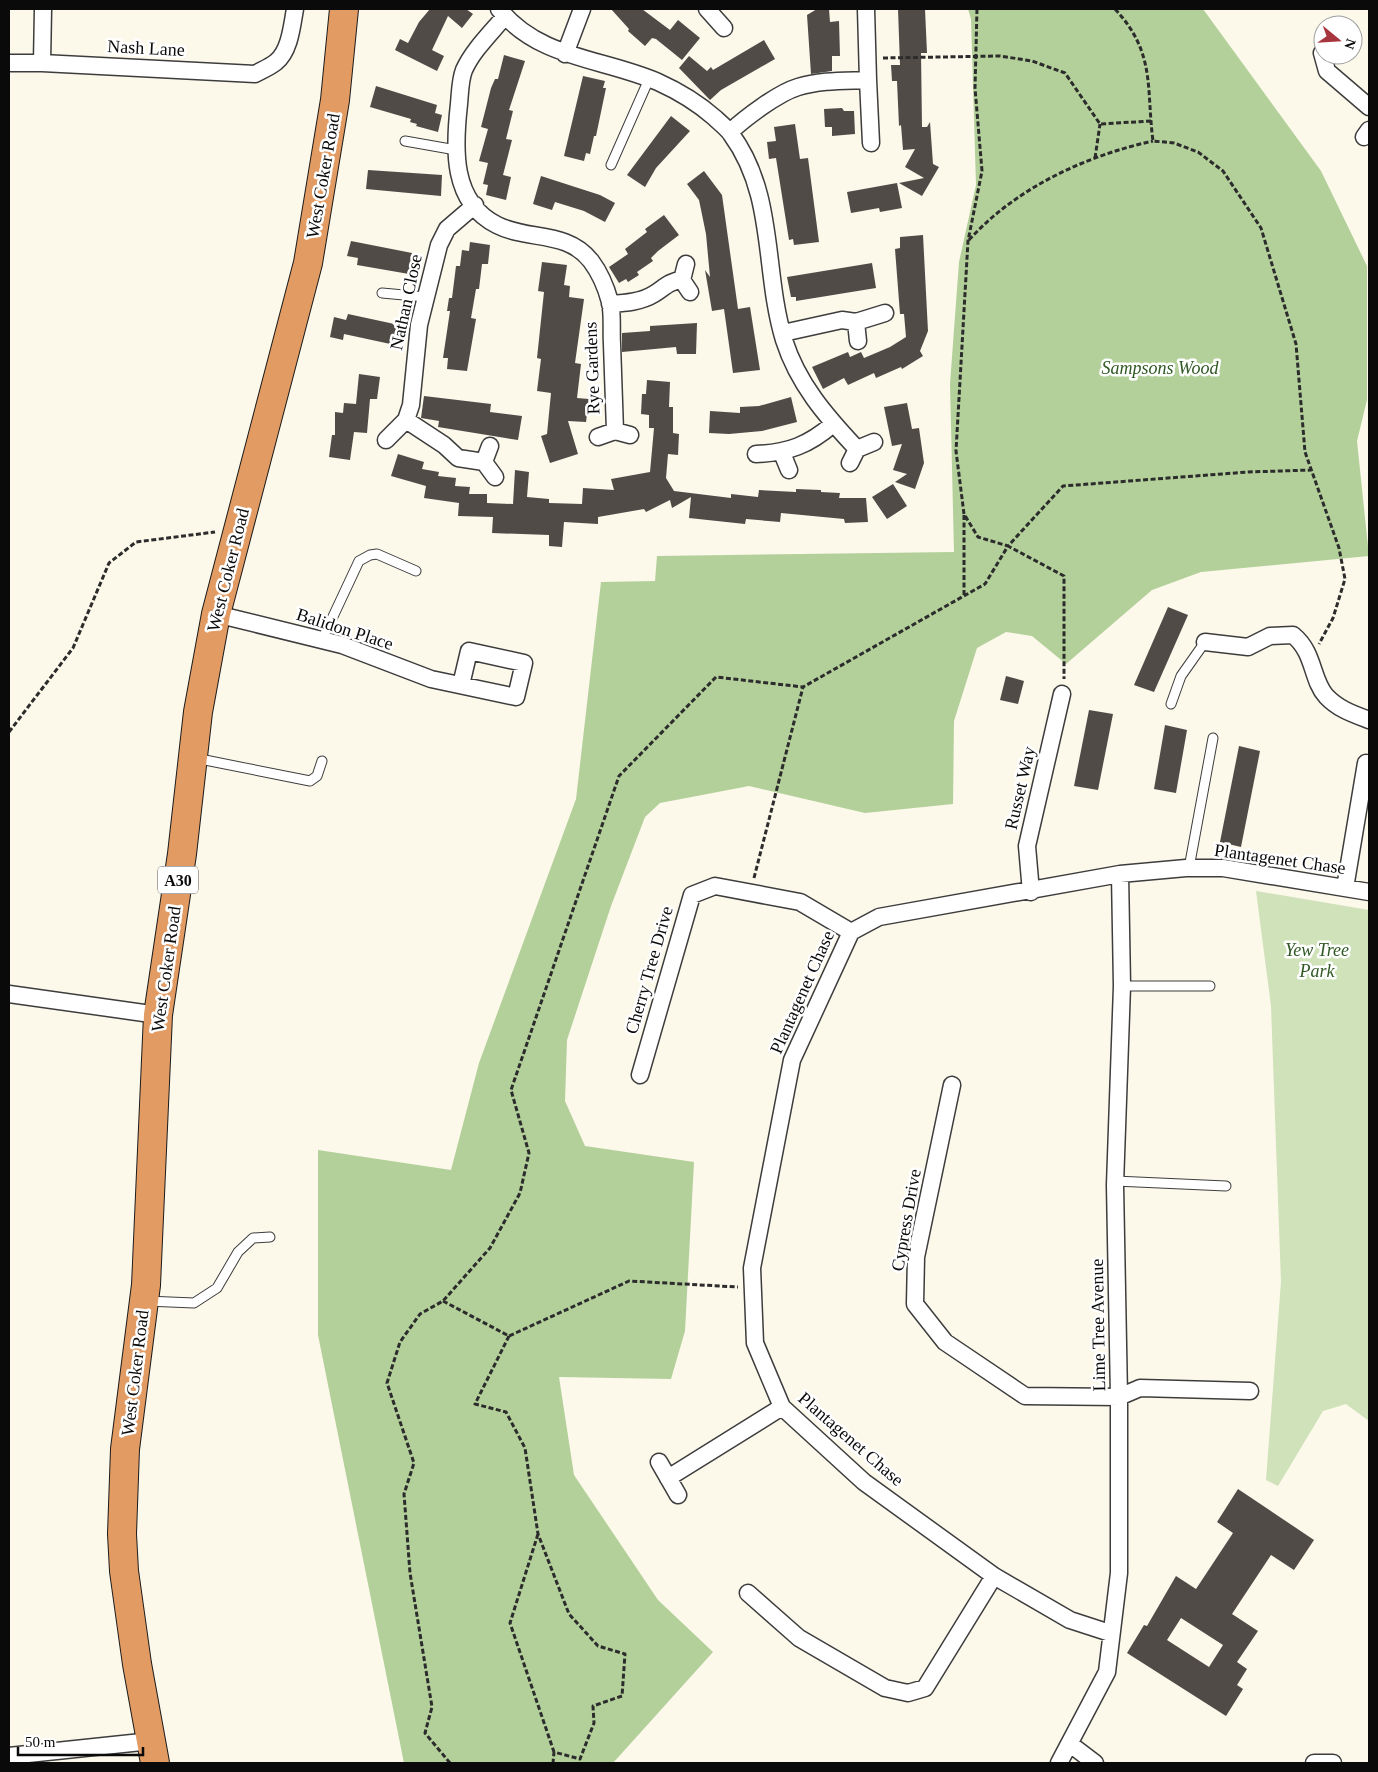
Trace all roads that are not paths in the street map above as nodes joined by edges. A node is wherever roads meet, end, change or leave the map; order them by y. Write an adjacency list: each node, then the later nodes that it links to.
1 (43, 9): 11 (street)
2 (295, 9): 11 (street, Nash Lane)
3 (344, 9): 42 (highway, West Coker Road / A30)
4 (582, 9): 9 (street)
5 (707, 9): 8 (street)
6 (866, 9): 14 (street)
7 (502, 12): 9 (street); 19 (street, Rye Gardens)
8 (724, 28)
9 (565, 54): 13 (street)
10 (9, 63): 11 (street, Nash Lane)
11 (42, 63)
12 (1325, 65): 15 (street)
13 (649, 79): 16 (street); 20 (lane)
14 (868, 80): 16 (street); 18 (street)
15 (1369, 107)
16 (730, 132): 28 (street)
17 (405, 141): 19 (lane)
18 (871, 144)
19 (456, 150): 21 (street, Rye Gardens)
20 (611, 165)
21 (475, 205): 24 (street, Nathan Close); 25 (street, Rye Gardens)
22 (686, 264): 25 (street, Rye Gardens)
23 (382, 293): 24 (lane)
24 (426, 297): 30 (street, Nathan Close)
25 (610, 304): 32 (street, Rye Gardens)
26 (885, 314): 27 (street)
27 (856, 322): 28 (street); 29 (street)
28 (783, 333): 31 (street)
29 (858, 341)
30 (406, 420): 33 (street, Nathan Close); 38 (street)
31 (833, 424): 34 (street); 36 (street)
32 (598, 437)
33 (386, 440)
34 (874, 442)
35 (490, 446): 38 (street)
36 (782, 453): 37 (street); 39 (street)
37 (756, 454)
38 (484, 462): 40 (street)
39 (789, 470)
40 (495, 477)
41 (416, 571): 43 (lane)
42 (216, 614): 43 (street, Balidon Place); 51 (highway, West Coker Road / A30)
43 (322, 640): 45 (street, Balidon Place)
44 (1205, 642): 47 (lane); 48 (street)
45 (461, 685)
46 (1062, 694): 56 (street, Russet Way)
47 (1171, 704)
48 (1369, 720)
49 (1212, 738): 53 (lane)
50 (1368, 756): 55 (street)
51 (193, 757): 52 (lane); 62 (highway, West Coker Road / A30)
52 (322, 761)
53 (1189, 868): 54 (street, Plantagenet Chase); 55 (street, Plantagenet Chase)
54 (1120, 874): 56 (street, Plantagenet Chase); 59 (street, Lime Tree Avenue)
55 (1345, 888): 57 (street, Plantagenet Chase)
56 (1032, 892): 58 (street, Plantagenet Chase)
57 (1369, 892)
58 (851, 932): 63 (street, Cherry Tree Drive); 71 (street, Plantagenet Chase)
59 (1122, 986): 60 (lane); 65 (street, Lime Tree Avenue)
60 (1210, 986)
61 (9, 994): 62 (street)
62 (158, 1015): 68 (highway, West Coker Road / A30)
63 (640, 1075)
64 (952, 1084): 70 (street, Cypress Drive)
65 (1115, 1181): 66 (lane); 70 (street, Lime Tree Avenue)
66 (1226, 1186)
67 (270, 1237): 68 (lane)
68 (144, 1301): 79 (highway, West Coker Road / A30)
69 (1250, 1391): 70 (street)
70 (1119, 1397): 77 (street, Lime Tree Avenue)
71 (782, 1407): 73 (street); 75 (street, Plantagenet Chase)
72 (659, 1462): 73 (street)
73 (668, 1478): 74 (street)
74 (678, 1495)
75 (994, 1576): 76 (street); 77 (street, Plantagenet Chase)
76 (748, 1592)
77 (1110, 1633): 78 (street, Lime Tree Avenue)
78 (1070, 1744): 81 (street, Lime Tree Avenue); 82 (street)
79 (153, 1752): 80 (street)
80 (9, 1756)
81 (1060, 1763)
82 (1095, 1763)
83 (1314, 1763): 84 (street)
84 (1333, 1763)

